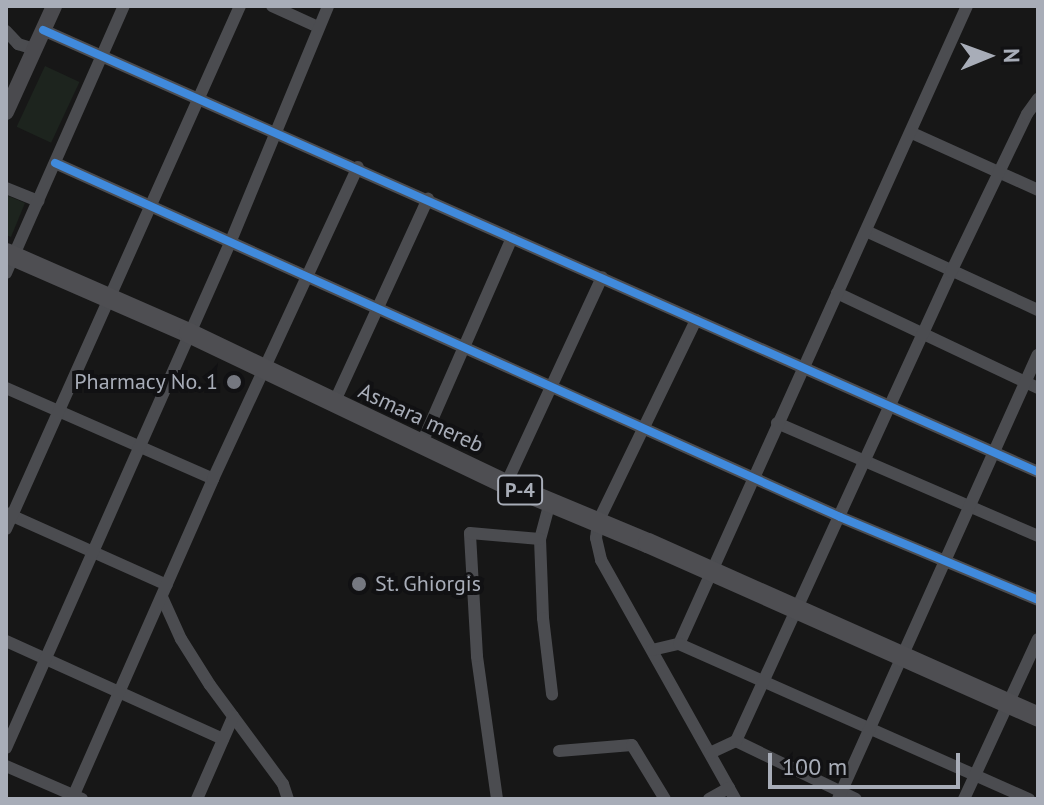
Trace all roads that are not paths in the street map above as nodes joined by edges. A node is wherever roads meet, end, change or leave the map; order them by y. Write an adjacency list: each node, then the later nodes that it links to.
1 (54, 6): 8 (main road)
2 (124, 6): 11 (street)
3 (240, 6): 12 (street)
4 (272, 6): 7 (street)
5 (328, 6): 7 (street)
6 (967, 6): 16 (street)
7 (318, 27): 15 (street)
8 (43, 30): 10 (main road); 11 (street)
9 (6, 31): 10 (street)
10 (34, 49): 14 (main road)
11 (103, 55): 12 (street); 17 (street)
12 (200, 99): 15 (street); 24 (street)
13 (1038, 99): 19 (street)
14 (6, 112)
15 (276, 131): 18 (street); 27 (street)
16 (912, 133): 19 (street); 25 (street)
17 (55, 163): 23 (street); 24 (street)
18 (358, 167): 22 (street); 31 (street)
19 (998, 173): 21 (street); 29 (street)
20 (6, 188): 23 (street)
21 (1038, 190)
22 (428, 199): 26 (street); 34 (street)
23 (38, 201): 28 (street)
24 (151, 207): 27 (street); 33 (street)
25 (866, 231): 29 (street); 32 (street)
26 (512, 238): 30 (street); 39 (street)
27 (230, 243): 31 (street); 37 (street)
28 (8, 260): 33 (highway, Asmara mereb / P-4)
29 (951, 272): 35 (street); 38 (street)
30 (602, 277): 36 (street); 44 (street)
31 (304, 278): 34 (street); 42 (street)
32 (837, 293): 38 (street); 41 (street)
33 (110, 297): 37 (highway, Asmara mereb / P-4); 48 (street)
34 (375, 310): 39 (street); 46 (street)
35 (1038, 310)
36 (696, 320): 41 (street); 50 (street)
37 (189, 333): 42 (highway, Asmara mereb / P-4); 52 (street)
38 (922, 335): 43 (street); 47 (street)
39 (464, 346): 44 (street); 51 (street)
40 (1038, 355): 43 (street)
41 (802, 368): 47 (street); 49 (street)
42 (265, 370): 46 (highway, Asmara mereb / P-4); 57 (street)
43 (1032, 385): 53 (street)
44 (552, 386): 50 (street); 58 (street)
45 (6, 388): 48 (street)
46 (334, 403): 51 (highway, Asmara mereb / P-4)
47 (889, 406): 53 (street); 54 (street)
48 (59, 411): 52 (street); 61 (street)
49 (777, 423): 54 (street); 56 (street)
50 (644, 428): 56 (street); 63 (street)
51 (421, 445): 58 (highway, Asmara mereb / P-4)
52 (140, 446): 57 (street); 67 (street)
53 (993, 452): 55 (street); 60 (street)
54 (865, 460): 60 (street); 62 (street)
55 (1038, 472)
56 (753, 478): 62 (street); 69 (street)
57 (213, 479): 70 (street)
58 (506, 484): 59 (highway, Asmara mereb / P-4)
59 (550, 502): 63 (highway, Asmara mereb / P-4); 66 (street)
60 (970, 505): 65 (street); 68 (street)
61 (9, 514): 64 (street); 67 (street)
62 (840, 517): 68 (street); 72 (street)
63 (598, 522): 69 (highway, Asmara mereb / P-4); 76 (street)
64 (6, 529)
65 (1038, 536)
66 (540, 539): 81 (street); 98 (street)
67 (93, 552): 70 (street); 78 (street)
68 (945, 560): 71 (street); 77 (street)
69 (710, 572): 72 (highway, Asmara mereb / P-4); 75 (street)
70 (165, 591): 80 (street); 83 (street)
71 (1038, 600)
72 (797, 609): 77 (highway, Asmara mereb / P-4); 79 (street)
73 (1038, 639): 82 (street)
74 (6, 641): 78 (street)
75 (679, 644): 76 (street); 79 (street)
76 (652, 650): 90 (street)
77 (904, 657): 82 (highway, Asmara mereb / P-4); 85 (street)
78 (44, 660): 80 (street); 88 (street)
79 (766, 681): 85 (street); 87 (street)
80 (121, 693): 86 (street); 95 (street)
81 (552, 694)
82 (1007, 704): 84 (highway, Asmara mereb / P-4); 92 (street)
83 (233, 717): 86 (street); 97 (street)
84 (1038, 717)
85 (871, 728): 92 (street); 94 (street)
86 (223, 739): 96 (street)
87 (736, 741): 90 (street); 94 (street)
88 (6, 748)
89 (559, 751): 99 (street)
90 (710, 753): 93 (street)
91 (6, 766): 95 (street)
92 (975, 776): 102 (street); 103 (street)
93 (732, 793): 100 (street)
94 (840, 796): 101 (street)
95 (76, 798)
96 (197, 799)
97 (288, 799)
98 (497, 799)
99 (665, 799)
100 (709, 799)
101 (856, 799)
102 (964, 799)
103 (1029, 799)

